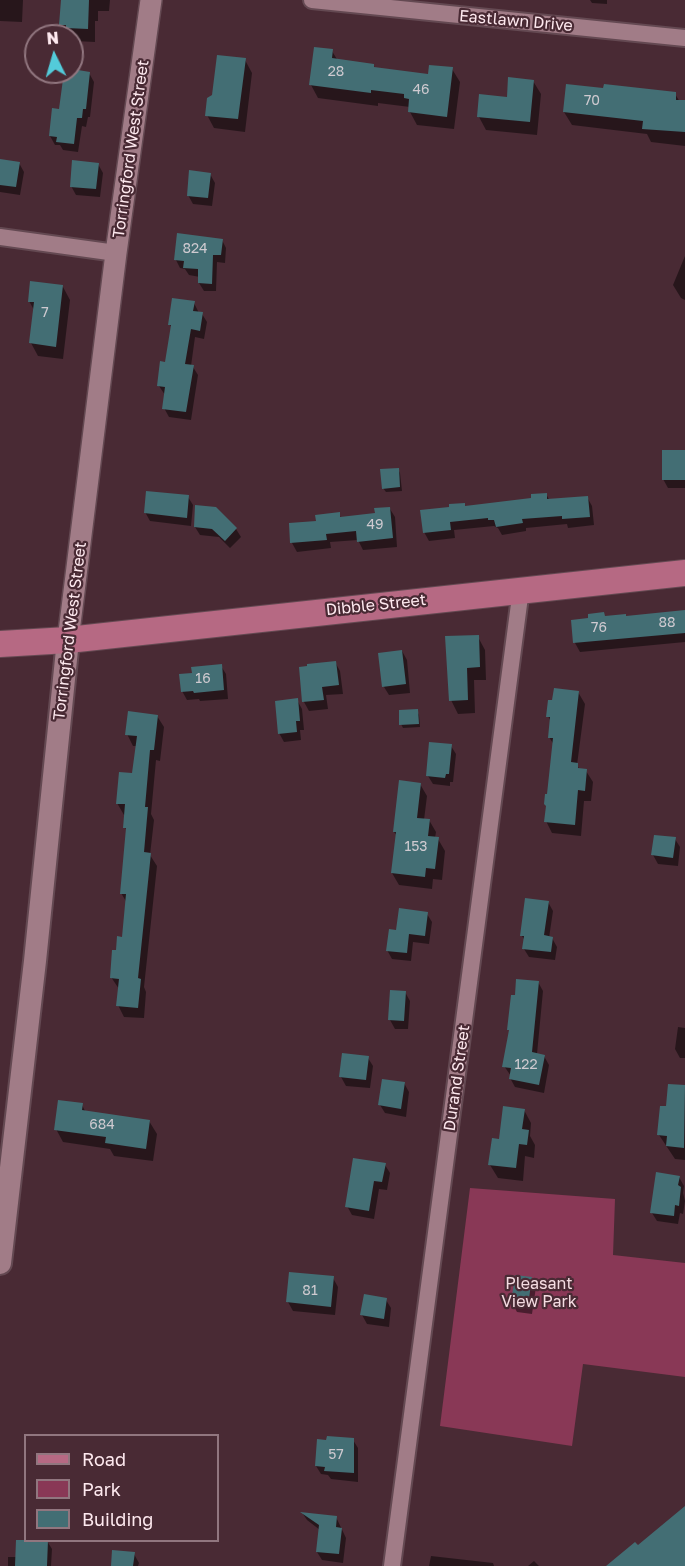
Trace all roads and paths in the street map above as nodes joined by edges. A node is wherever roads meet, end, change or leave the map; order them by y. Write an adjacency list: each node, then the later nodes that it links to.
1 (151, 0): 6 (street, Torringford West Street)
2 (312, 0): 3 (street, Eastlawn Drive)
3 (426, 6): 4 (street, Eastlawn Drive)
4 (685, 38)
5 (0, 237): 6 (street)
6 (116, 253): 9 (street, Torringford West Street)
7 (685, 573): 8 (main road, Dibble Street)
8 (521, 589): 9 (main road, Dibble Street); 13 (street, Durand Street)
9 (68, 640): 10 (main road, Dibble Street); 11 (main road, Torringford West Street)
10 (0, 644)
11 (7, 1124): 12 (main road, Torringford West Street)
12 (0, 1263)
13 (392, 1566)

